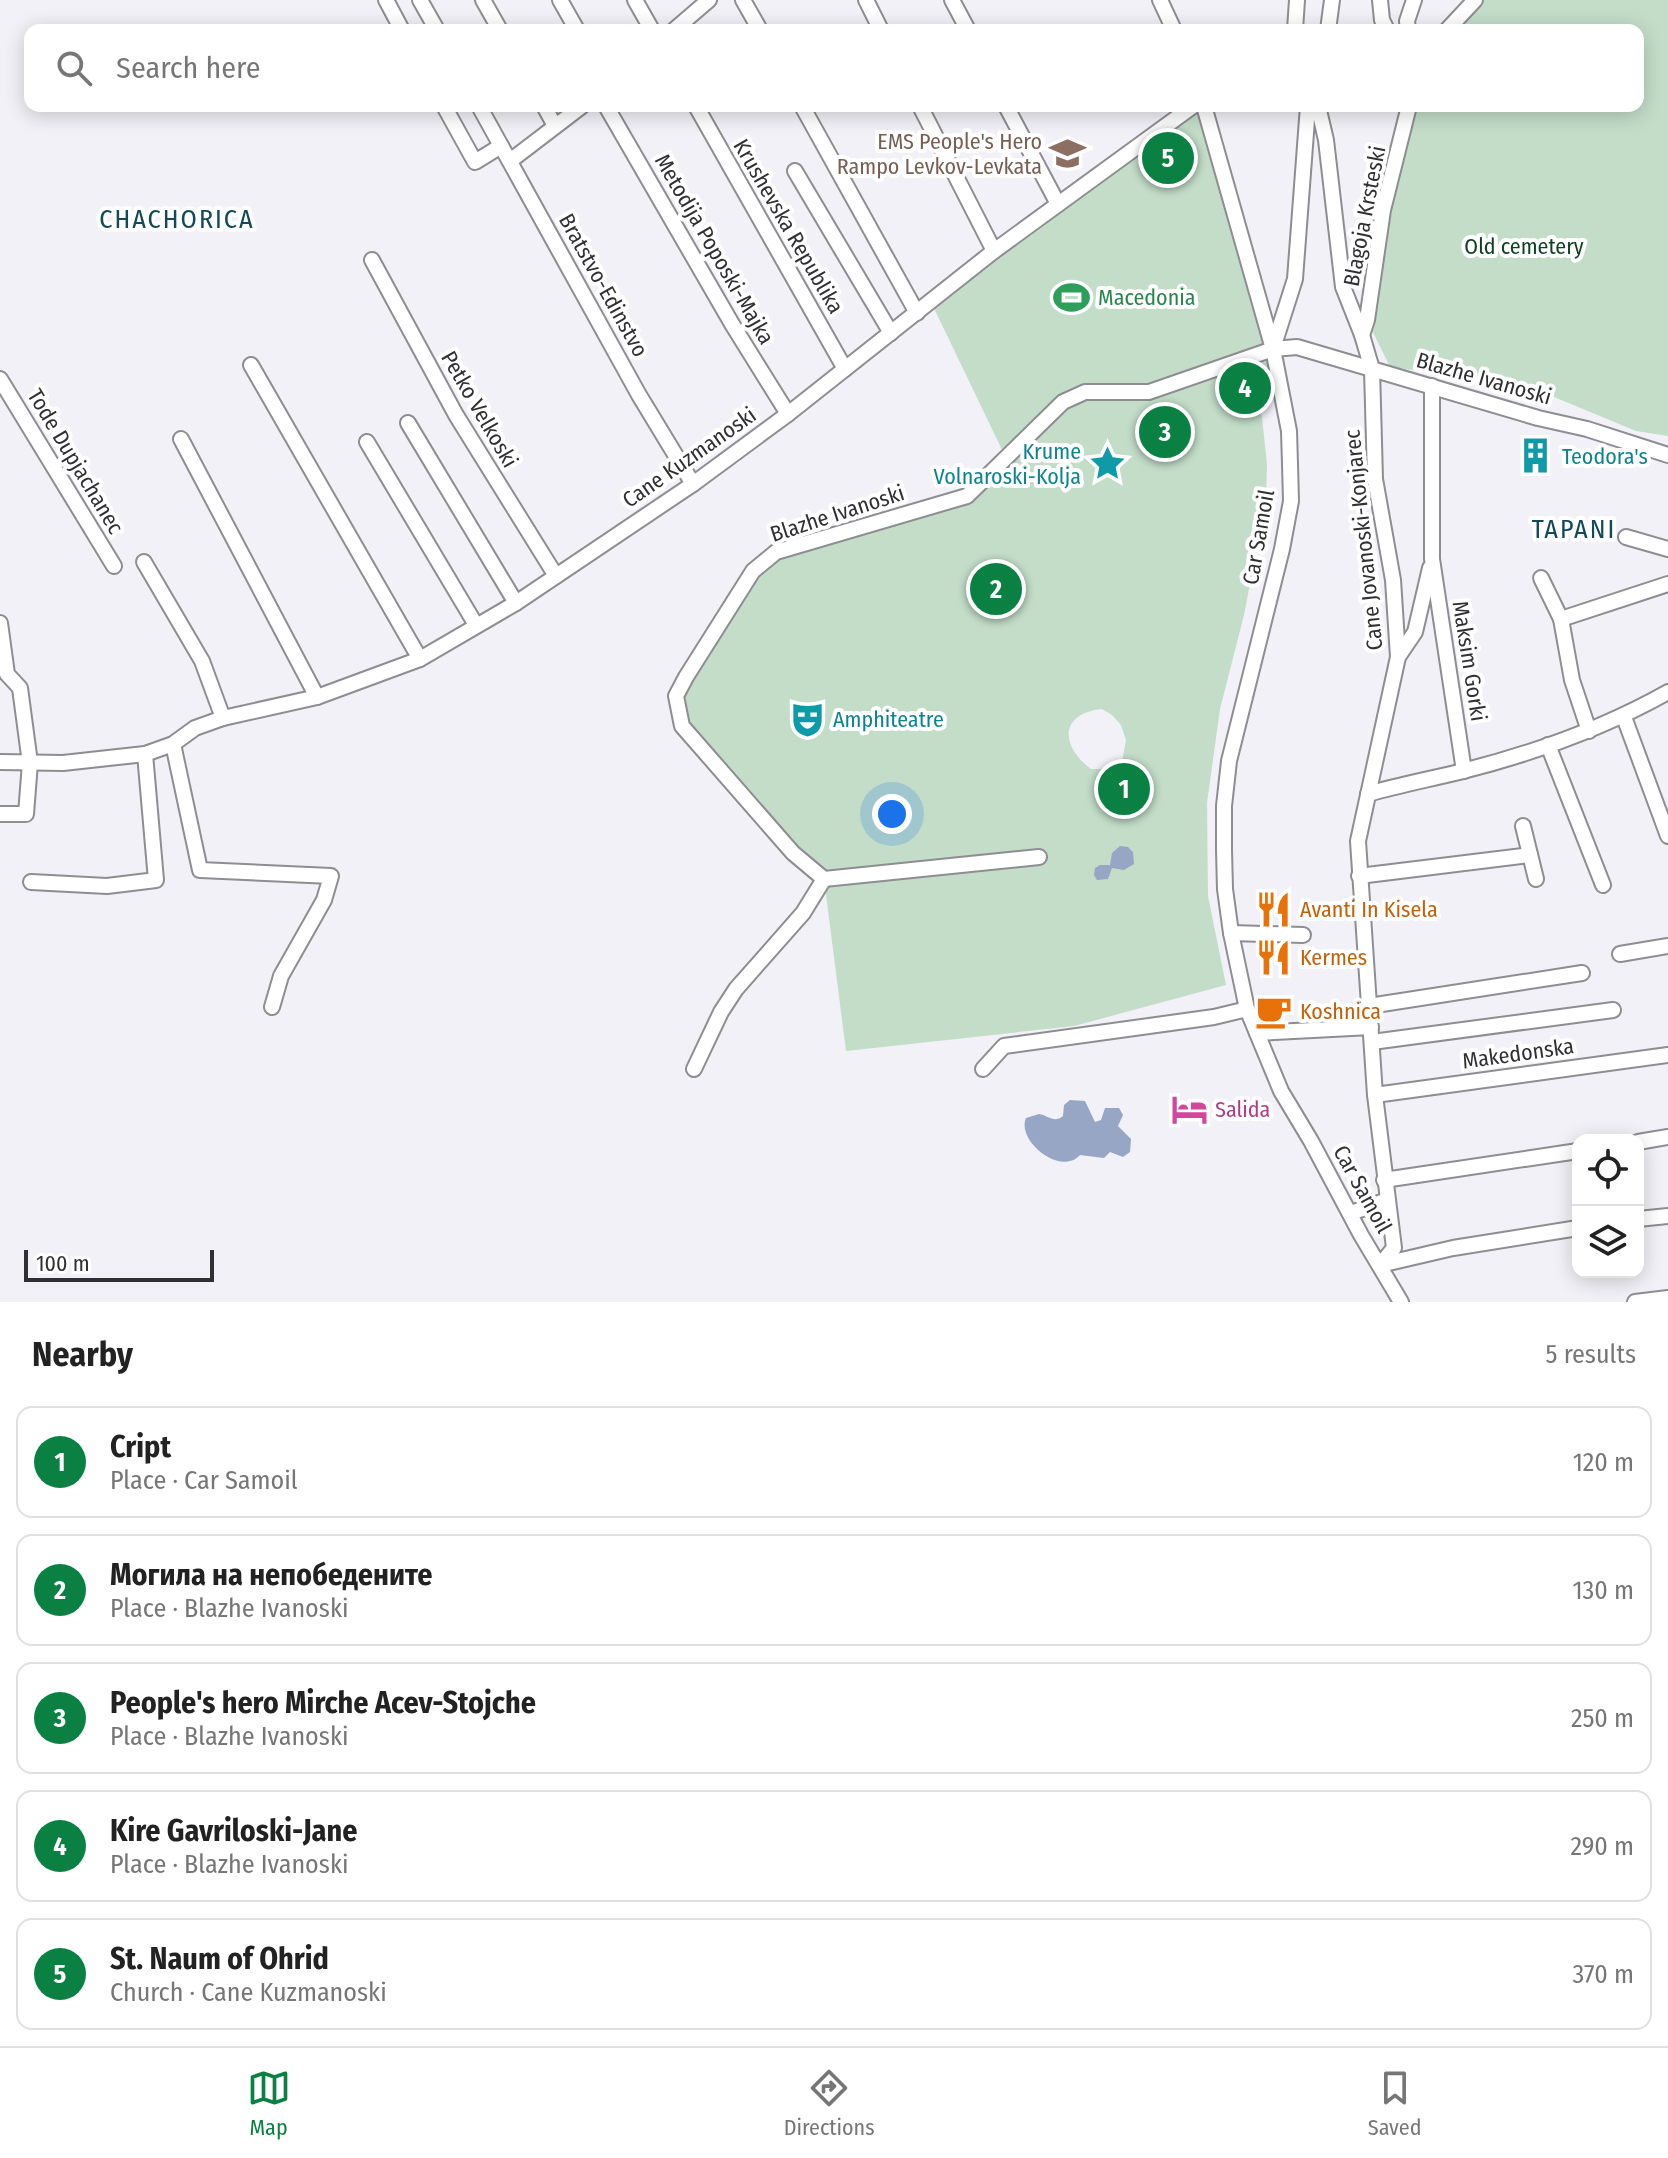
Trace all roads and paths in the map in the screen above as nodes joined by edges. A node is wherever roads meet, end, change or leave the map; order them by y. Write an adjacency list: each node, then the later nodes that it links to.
1 (386, 0): 16 (street)
2 (420, 0): 17 (street)
3 (483, 0): 18 (street)
4 (560, 0): 19 (street)
5 (635, 0): 20 (street)
6 (709, 0): 21 (street)
7 (743, 0): 22 (street)
8 (866, 0): 23 (street)
9 (952, 0): 24 (street)
10 (1160, 0): 25 (street)
11 (1297, 0): 26 (street)
12 (1332, 0): 27 (street)
13 (1380, 0): 28 (street)
14 (1414, 0): 29 (street)
15 (1475, 0): 30 (street)
16 (399, 24)
17 (434, 24)
18 (497, 24)
19 (574, 24)
20 (649, 24)
21 (681, 24)
22 (757, 24)
23 (878, 24)
24 (965, 24)
25 (1171, 24)
26 (1295, 24)
27 (1329, 24)
28 (1384, 24)
29 (1407, 24)
30 (1453, 24)
31 (447, 112): 46 (street)
32 (482, 112): 46 (street, Bratstvo-Edinstvo)
33 (547, 112): 45 (street)
34 (574, 112): 45 (street)
35 (609, 112): 61 (street, Metodija Poposki-Majka)
36 (699, 112): 57 (street, Krushevska Republika)
37 (805, 112): 52 (street)
38 (923, 112): 50 (street)
39 (1009, 112): 49 (street)
40 (1185, 112): 49 (street, Cane Kuzmanoski)
41 (1206, 112): 55 (street, Car Samoil)
42 (1308, 112): 55 (street)
43 (1319, 112): 54 (street, Cane Jovanoski-Konjarec)
44 (1408, 112): 54 (street, Blagoja Krsteski)
45 (555, 126): 47 (street)
46 (501, 146): 47 (street, Bratstvo-Edinstvo)
47 (510, 161): 66 (street, Bratstvo-Edinstvo)
48 (795, 171): 53 (street)
49 (1058, 204): 50 (street, Cane Kuzmanoski)
50 (994, 251): 52 (street, Cane Kuzmanoski)
51 (372, 260): 72 (street, Petko Velkoski)
52 (917, 313): 53 (street, Cane Kuzmanoski)
53 (891, 333): 57 (street, Cane Kuzmanoski)
54 (1362, 335): 58 (street, Cane Jovanoski-Konjarec)
55 (1273, 349): 58 (street, Blazhe Ivanoski); 99 (street, Blazhe Ivanoski); 103 (street, Car Samoil)
56 (251, 365): 80 (street)
57 (845, 369): 61 (street, Cane Kuzmanoski)
58 (1372, 369): 60 (street, Blazhe Ivanoski); 79 (street, Cane Jovanoski-Konjarec)
59 (0, 379): 71 (street, Tode Dupjachanec)
60 (1432, 386): 65 (street, Blazhe Ivanoski); 69 (street, Maksim Gorki)
61 (788, 414): 66 (street, Cane Kuzmanoski)
62 (408, 423): 75 (street)
63 (181, 439): 82 (street)
64 (367, 442): 78 (street)
65 (1668, 455)
66 (693, 484): 72 (street, Cane Kuzmanoski)
67 (1626, 537): 68 (street)
68 (1668, 549)
69 (1432, 559): 79 (street, Maksim Gorki); 91 (street, Maksim Gorki)
70 (144, 562): 84 (street)
71 (114, 566)
72 (556, 576): 75 (street, Cane Kuzmanoski)
73 (1541, 578): 76 (street)
74 (1668, 584): 76 (street)
75 (516, 603): 78 (street, Cane Kuzmanoski)
76 (1561, 619): 85 (street)
77 (0, 623): 90 (street)
78 (476, 625): 80 (street, Cane Kuzmanoski)
79 (1398, 657): 92 (street, Cane Jovanoski-Konjarec)
80 (420, 659): 82 (street, Cane Kuzmanoski)
81 (1668, 692): 83 (street)
82 (317, 697): 84 (street, Cane Kuzmanoski)
83 (1624, 717): 85 (street); 95 (street)
84 (223, 718): 86 (street, Cane Kuzmanoski)
85 (1589, 731): 87 (street)
86 (173, 744): 88 (street, Cane Kuzmanoski); 109 (street)
87 (1548, 745): 91 (street); 102 (street)
88 (145, 754): 90 (street, Cane Kuzmanoski); 101 (street)
89 (0, 762): 90 (street, Cane Kuzmanoski)
90 (30, 763): 93 (street)
91 (1464, 771): 92 (street)
92 (1368, 794): 98 (street, Cane Jovanoski-Konjarec)
93 (0, 814)
94 (1523, 826): 96 (street)
95 (1668, 836)
96 (1530, 855): 98 (street); 100 (street)
97 (1039, 857): 99 (street)
98 (1359, 876): 108 (street, Cane Jovanoski-Konjarec)
99 (824, 879): 115 (street)
100 (1536, 879)
101 (31, 882)
102 (1603, 885)
103 (1231, 933): 104 (street); 110 (street, Car Samoil)
104 (1303, 935)
105 (1668, 946): 106 (street)
106 (1620, 954)
107 (1582, 973): 108 (street)
108 (1369, 1006): 113 (street, Cane Jovanoski-Konjarec)
109 (272, 1007)
110 (1247, 1009): 112 (street, Car Samoil); 116 (street)
111 (1613, 1010): 113 (street)
112 (1257, 1033): 113 (street); 123 (street, Car Samoil)
113 (1371, 1034): 117 (street, Cane Jovanoski-Konjarec)
114 (1668, 1055): 117 (street, Makedonska)
115 (694, 1069)
116 (983, 1069)
117 (1375, 1095): 121 (street, Cane Jovanoski-Konjarec)
118 (1668, 1137): 119 (street)
119 (1644, 1141)
120 (1572, 1152): 121 (street)
121 (1384, 1180): 122 (street, Cane Jovanoski-Konjarec)
122 (1387, 1200): 123 (street); 127 (street, Cane Jovanoski-Konjarec)
123 (1351, 1213): 127 (street, Car Samoil)
124 (1668, 1216): 125 (street)
125 (1644, 1218)
126 (1572, 1229): 127 (street)
127 (1380, 1265): 129 (street, Car Samoil)
128 (1668, 1298): 130 (street)
129 (1401, 1302)
130 (1635, 1302)

